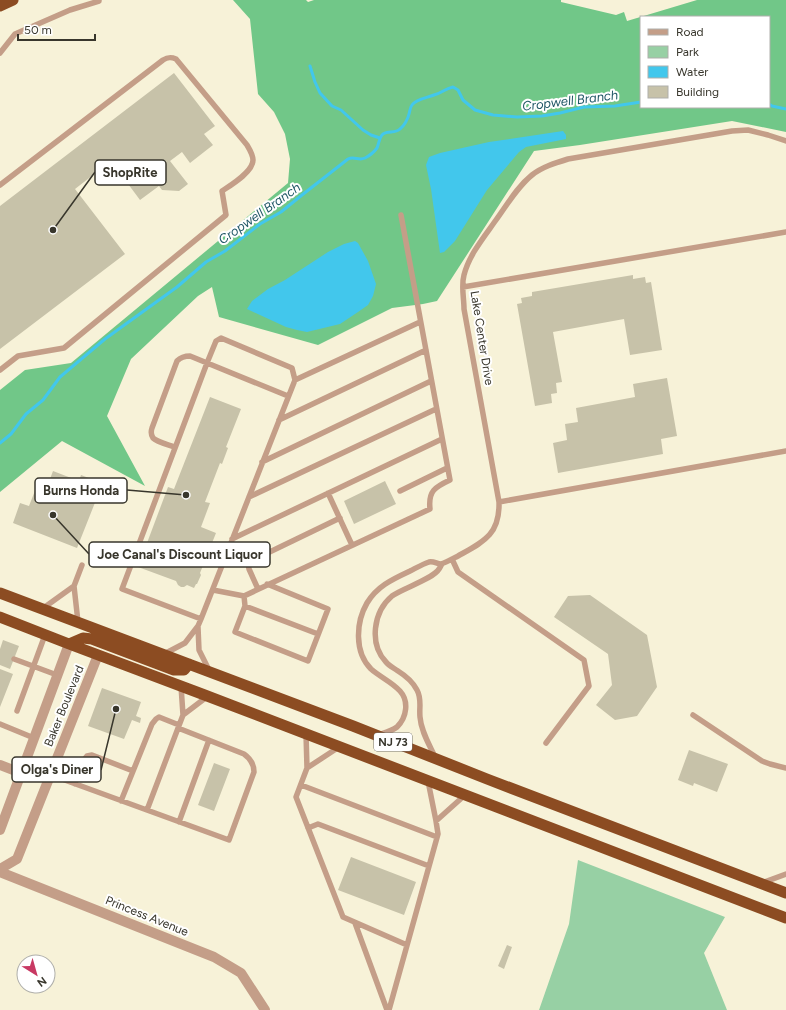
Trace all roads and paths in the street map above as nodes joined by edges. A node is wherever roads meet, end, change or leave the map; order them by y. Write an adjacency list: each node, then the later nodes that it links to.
1 (13, 0): 3 (highway)
2 (99, 0): 4 (lane)
3 (0, 6)
4 (0, 53)
5 (786, 142): 9 (lane, Lake Center Drive)
6 (0, 186): 13 (lane)
7 (400, 215): 10 (lane)
8 (786, 232): 9 (lane)
9 (463, 287): 27 (lane, Lake Center Drive)
10 (420, 322): 11 (lane); 14 (lane)
11 (426, 350): 15 (lane); 18 (lane)
12 (207, 363): 14 (lane); 16 (lane); 20 (lane); 20 (lane)
13 (0, 370)
14 (295, 380): 16 (lane)
15 (431, 381): 17 (lane); 22 (lane)
16 (288, 396): 18 (lane)
17 (436, 408): 19 (lane); 26 (lane)
18 (279, 420): 22 (lane)
19 (442, 439): 23 (lane); 25 (lane)
20 (174, 447): 43 (lane)
21 (786, 451): 27 (lane)
22 (262, 462): 26 (lane)
23 (447, 468): 24 (lane); 30 (lane)
24 (400, 491)
25 (328, 493): 28 (lane); 29 (lane)
26 (249, 498): 29 (lane)
27 (499, 502): 31 (lane, Lake Center Drive)
28 (340, 518): 30 (lane); 36 (lane)
29 (232, 539): 37 (lane)
30 (352, 545): 34 (lane)
31 (452, 559): 32 (lane, Lake Center Drive); 67 (lane)
32 (442, 564): 64 (lane, Lake Center Drive); 69 (lane, Lake Center Drive)
33 (82, 565): 35 (lane)
34 (267, 584): 36 (lane); 46 (lane)
35 (74, 586): 41 (lane); 44 (lane)
36 (258, 589): 39 (lane)
37 (212, 590): 39 (lane); 43 (lane)
38 (0, 593): 41 (highway, NJ 73)
39 (244, 596): 40 (lane)
40 (245, 606): 46 (lane); 46 (lane)
41 (42, 609): 44 (highway, NJ 73)
42 (0, 617): 47 (highway, NJ 73)
43 (201, 619): 45 (lane)
44 (78, 622): 49 (highway, NJ 73)
45 (198, 626): 49 (lane); 54 (lane)
46 (318, 634)
47 (45, 635): 48 (highway, NJ 73); 53 (lane)
48 (69, 644): 50 (highway, NJ 73); 52 (highway); 55 (street, Baker Boulevard)
49 (164, 654): 52 (highway, NJ 73)
50 (98, 655): 56 (highway, NJ 73); 75 (street, Baker Boulevard)
51 (14, 659): 53 (lane)
52 (190, 664): 54 (highway, NJ 73)
53 (34, 666): 55 (lane); 58 (lane)
54 (210, 672): 64 (highway, NJ 73)
55 (57, 675): 65 (street, Baker Boulevard)
56 (181, 686): 57 (highway, NJ 73); 59 (lane)
57 (208, 696): 59 (lane); 63 (highway, NJ 73)
58 (17, 711)
59 (183, 715): 62 (lane)
60 (693, 715): 72 (lane)
61 (0, 724): 65 (lane)
62 (179, 726): 66 (lane); 74 (lane); 81 (lane)
63 (306, 734): 68 (highway, NJ 73); 71 (lane)
64 (377, 735): 69 (highway, NJ 73)
65 (34, 738): 73 (street, Baker Boulevard)
66 (209, 740): 83 (lane); 83 (lane)
67 (546, 743)
68 (339, 747): 71 (lane); 76 (highway, NJ 73)
69 (437, 759): 90 (highway, NJ 73)
70 (0, 765): 73 (street)
71 (307, 768): 78 (lane)
72 (786, 768)
73 (22, 769): 75 (street); 85 (street, Baker Boulevard)
74 (133, 771): 77 (lane); 80 (lane)
75 (51, 775): 77 (lane); 88 (street, Baker Boulevard)
76 (428, 781): 79 (highway, NJ 73); 82 (lane)
77 (75, 784): 80 (lane)
78 (301, 785): 84 (lane); 86 (lane)
79 (465, 795): 82 (lane); 92 (highway, NJ 73)
80 (121, 801): 81 (lane)
81 (147, 810): 83 (lane)
82 (436, 821): 86 (lane)
83 (179, 822)
84 (308, 828): 87 (lane); 94 (lane)
85 (0, 830)
86 (437, 837): 87 (lane)
87 (429, 866): 96 (lane)
88 (0, 870): 97 (street, Princess Avenue)
89 (786, 874): 90 (lane)
90 (761, 883): 91 (highway, NJ 73)
91 (786, 892)
92 (759, 908): 93 (highway, NJ 73); 95 (highway)
93 (786, 918)
94 (356, 923): 96 (lane); 98 (lane)
95 (786, 923)
96 (407, 945): 98 (lane)
97 (265, 1010)
98 (388, 1010)

